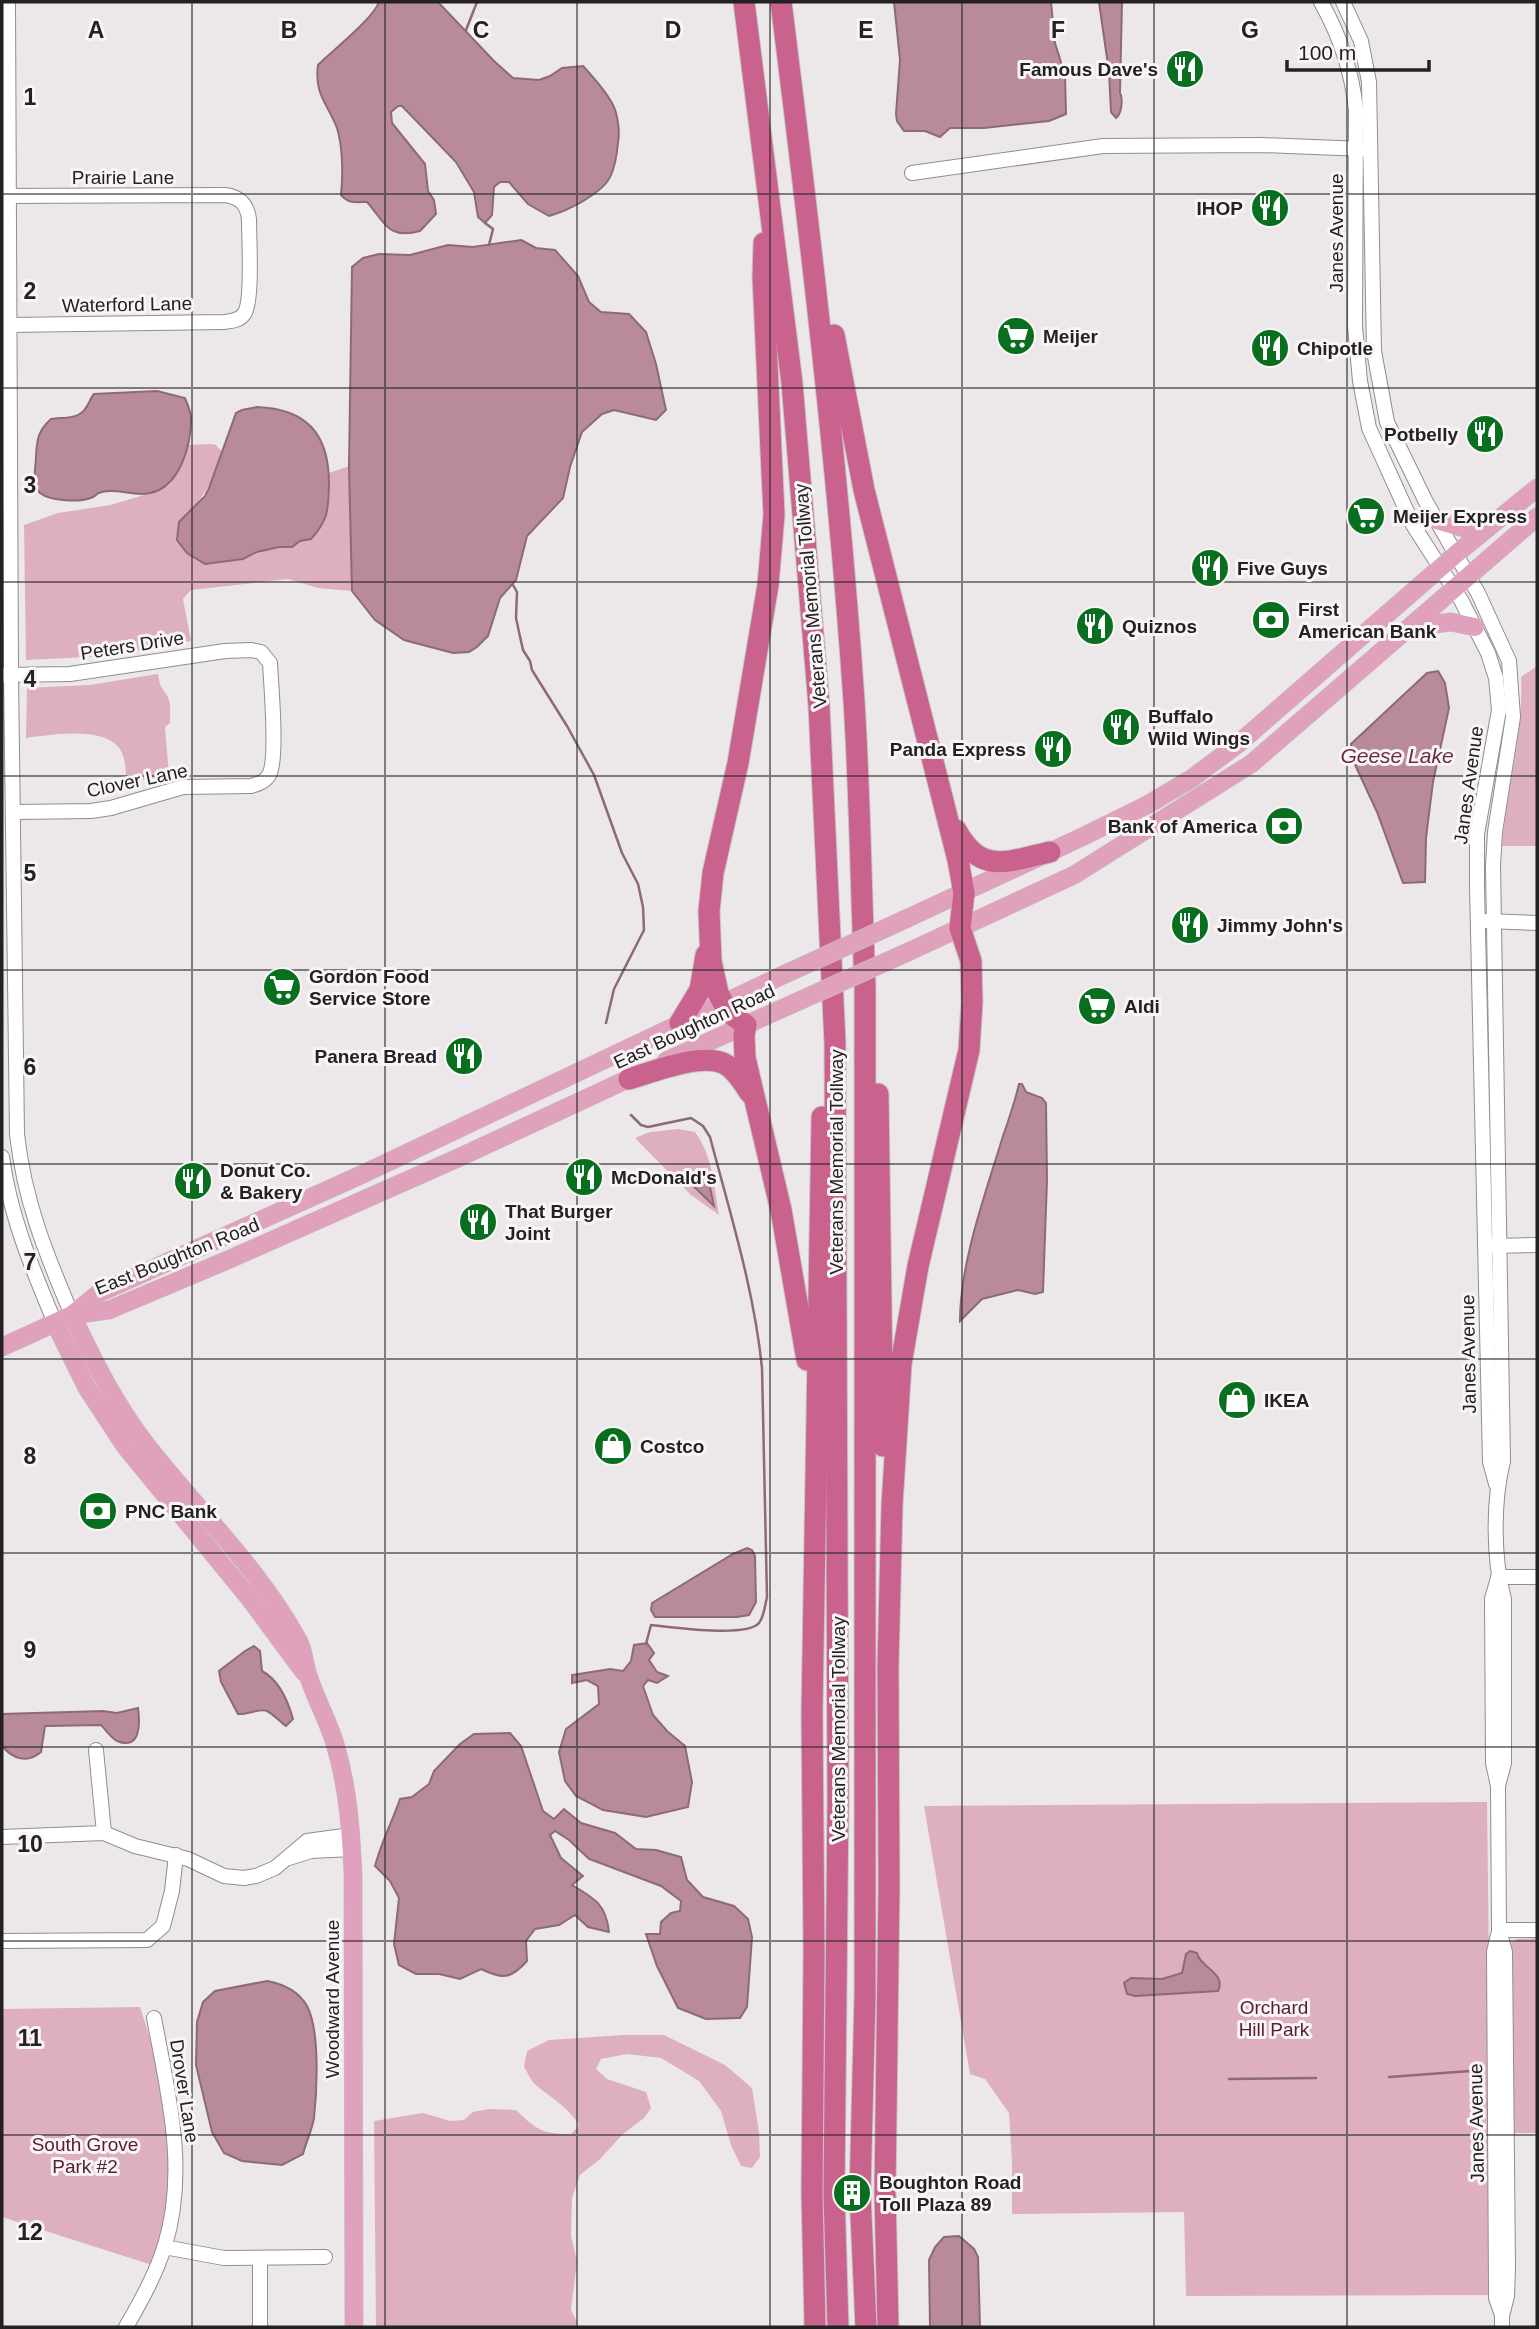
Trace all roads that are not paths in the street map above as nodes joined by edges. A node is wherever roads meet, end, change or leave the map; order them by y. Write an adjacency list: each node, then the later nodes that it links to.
1 (8, 2): 9 (street, Woodward Avenue)
2 (744, 2): 8 (highway, Veterans Memorial Tollway)
3 (780, 2): 10 (highway, Veterans Memorial Tollway)
4 (1321, 2): 6 (street, Janes Avenue)
5 (1343, 2): 6 (street, Janes Avenue)
6 (1363, 149): 7 (street); 16 (street, Janes Avenue); 18 (street, Janes Avenue)
7 (912, 173)
8 (767, 192): 33 (highway); 34 (highway, Veterans Memorial Tollway)
9 (5, 196): 11 (street, Prairie Lane); 12 (street, Woodward Avenue)
10 (810, 236): 26 (highway); 35 (highway, Veterans Memorial Tollway)
11 (243, 316): 12 (street, Waterford Lane)
12 (9, 325): 23 (street, Woodward Avenue)
13 (1537, 488): 14 (main road, East Boughton Road)
14 (1504, 515): 16 (main road); 17 (main road, East Boughton Road)
15 (1537, 517): 19 (main road, East Boughton Road)
16 (1437, 520): 17 (street, Janes Avenue)
17 (1457, 554): 18 (main road, East Boughton Road); 19 (street, Janes Avenue)
18 (1439, 569): 20 (street, Janes Avenue); 27 (main road, East Boughton Road)
19 (1468, 576): 20 (main road, East Boughton Road); 30 (street, Janes Avenue)
20 (1453, 590): 21 (street, Janes Avenue); 22 (main road, East Boughton Road)
21 (1475, 627): 22 (main road); 29 (street, Janes Avenue)
22 (1408, 628): 32 (main road, East Boughton Road)
23 (7, 675): 24 (street, Peters Drive); 25 (street, Woodward Avenue)
24 (267, 779): 25 (street, Clover Lane)
25 (14, 812): 36 (street, Woodward Avenue)
26 (947, 812): 27 (highway); 28 (highway)
27 (1050, 852): 28 (main road, East Boughton Road)
28 (964, 893): 32 (highway); 37 (main road, East Boughton Road, bridge)
29 (1478, 921): 30 (street); 43 (street, Janes Avenue)
30 (1494, 921): 31 (street); 43 (street, Janes Avenue)
31 (1537, 923)
32 (960, 928): 39 (main road, East Boughton Road, bridge); 51 (highway)
33 (709, 939): 37 (highway); 38 (highway)
34 (832, 968): 48 (highway); 70 (highway, Veterans Memorial Tollway)
35 (864, 986): 51 (highway); 71 (highway, Veterans Memorial Tollway)
36 (8, 994): 45 (street, Woodward Avenue)
37 (722, 1003): 38 (main road, East Boughton Road); 39 (highway)
38 (680, 1023): 45 (main road, East Boughton Road)
39 (746, 1024): 40 (main road, East Boughton Road); 41 (highway)
40 (629, 1079): 41 (highway); 45 (main road, East Boughton Road)
41 (756, 1103): 48 (highway)
42 (2, 1157): 46 (street, Woodward Avenue)
43 (1492, 1245): 44 (street); 49 (street, Janes Avenue)
44 (1537, 1245)
45 (72, 1315): 46 (main road); 52 (main road, Woodward Avenue)
46 (55, 1322): 47 (main road); 52 (main road, Woodward Avenue)
47 (2, 1347)
48 (815, 1498): 69 (highway)
49 (1498, 1577): 50 (street); 58 (street, Janes Avenue)
50 (1537, 1577)
51 (888, 1665): 72 (highway)
52 (308, 1677): 56 (main road, Woodward Avenue)
53 (96, 1750): 54 (street)
54 (104, 1833): 55 (street); 57 (street)
55 (2, 1837)
56 (352, 1842): 57 (street); 68 (main road, Woodward Avenue)
57 (176, 1855): 60 (street)
58 (1499, 1930): 59 (street); 65 (street, Janes Avenue)
59 (1537, 1930)
60 (2, 1941)
61 (155, 2018): 62 (street, Drover Lane)
62 (164, 2247): 64 (street); 66 (street, Drover Lane)
63 (325, 2257): 64 (street)
64 (260, 2258): 67 (street)
65 (1502, 2322)
66 (126, 2327)
67 (260, 2327)
68 (354, 2327)
69 (815, 2327)
70 (838, 2327)
71 (866, 2327)
72 (888, 2327)

